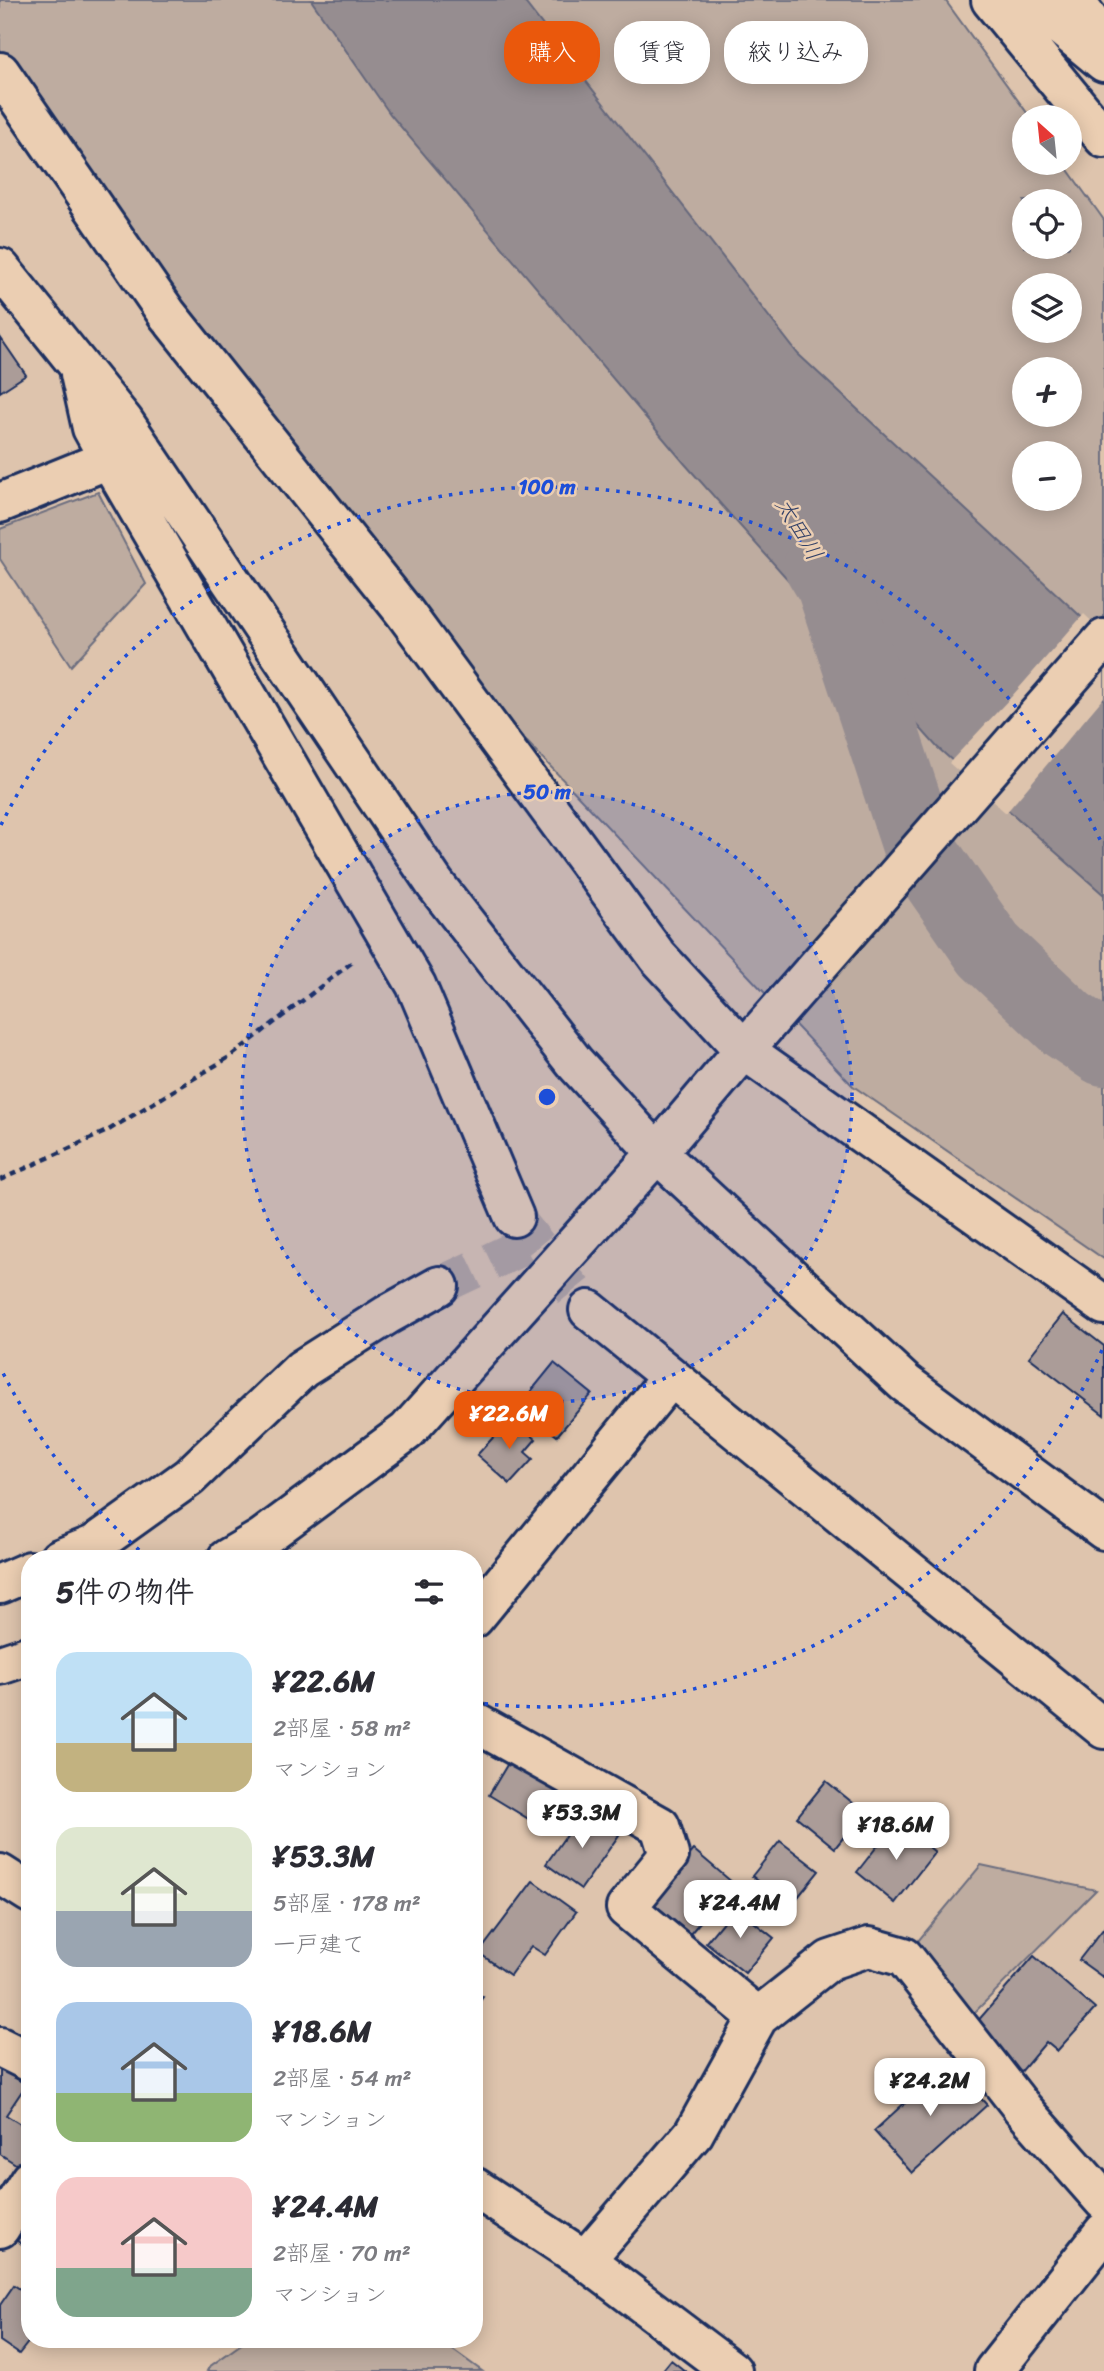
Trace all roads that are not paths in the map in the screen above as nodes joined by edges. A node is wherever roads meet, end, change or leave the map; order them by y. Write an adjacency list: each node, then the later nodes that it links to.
1 (991, 0): 7 (street)
2 (1029, 0): 5 (street)
3 (1074, 0): 4 (street)
4 (1104, 41)
5 (1104, 62)
6 (0, 72): 13 (street)
7 (1104, 138)
8 (0, 268): 9 (street)
9 (78, 365): 10 (street); 14 (street)
10 (109, 460): 11 (street); 15 (street)
11 (0, 503)
12 (1104, 639): 13 (street)
13 (744, 1050): 14 (street); 17 (street)
14 (657, 1153): 20 (street); 22 (street)
15 (514, 1217)
16 (439, 1286): 21 (street)
17 (1104, 1305)
18 (589, 1310): 19 (street)
19 (671, 1377): 25 (street); 29 (street)
20 (1104, 1530)
21 (82, 1550)
22 (242, 1550)
23 (21, 1575): 24 (street)
24 (0, 1584)
25 (483, 1607)
26 (21, 1658): 27 (street)
27 (0, 1665)
28 (483, 1727): 32 (street)
29 (1104, 1729)
30 (0, 1874): 31 (street)
31 (21, 1887)
32 (758, 2017): 37 (street); 40 (street)
33 (0, 2047): 34 (street)
34 (21, 2058)
35 (483, 2193): 40 (street)
36 (21, 2194): 38 (street)
37 (1104, 2201)
38 (0, 2228)
39 (1104, 2232): 42 (street)
40 (585, 2260): 41 (street)
41 (732, 2371)
42 (994, 2371)

